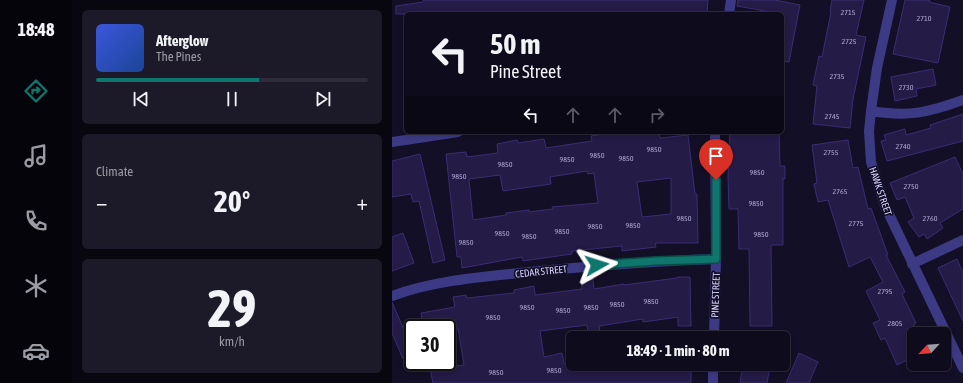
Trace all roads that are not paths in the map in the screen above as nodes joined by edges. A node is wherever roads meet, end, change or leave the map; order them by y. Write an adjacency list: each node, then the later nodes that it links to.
1 (731, 0): 3 (street)
2 (892, 0): 5 (street, HAWK STREET)
3 (728, 12)
4 (963, 100): 5 (street)
5 (871, 111): 11 (street, HAWK STREET)
6 (445, 134): 8 (street)
7 (716, 134): 10 (street, PINE STREET)
8 (392, 142)
9 (963, 240): 11 (street)
10 (716, 259): 12 (street, CEDAR STREET); 13 (street, PINE STREET)
11 (912, 264): 14 (street, HAWK STREET)
12 (392, 296)
13 (714, 331)
14 (963, 368)
15 (713, 371): 16 (street)
16 (713, 383)

